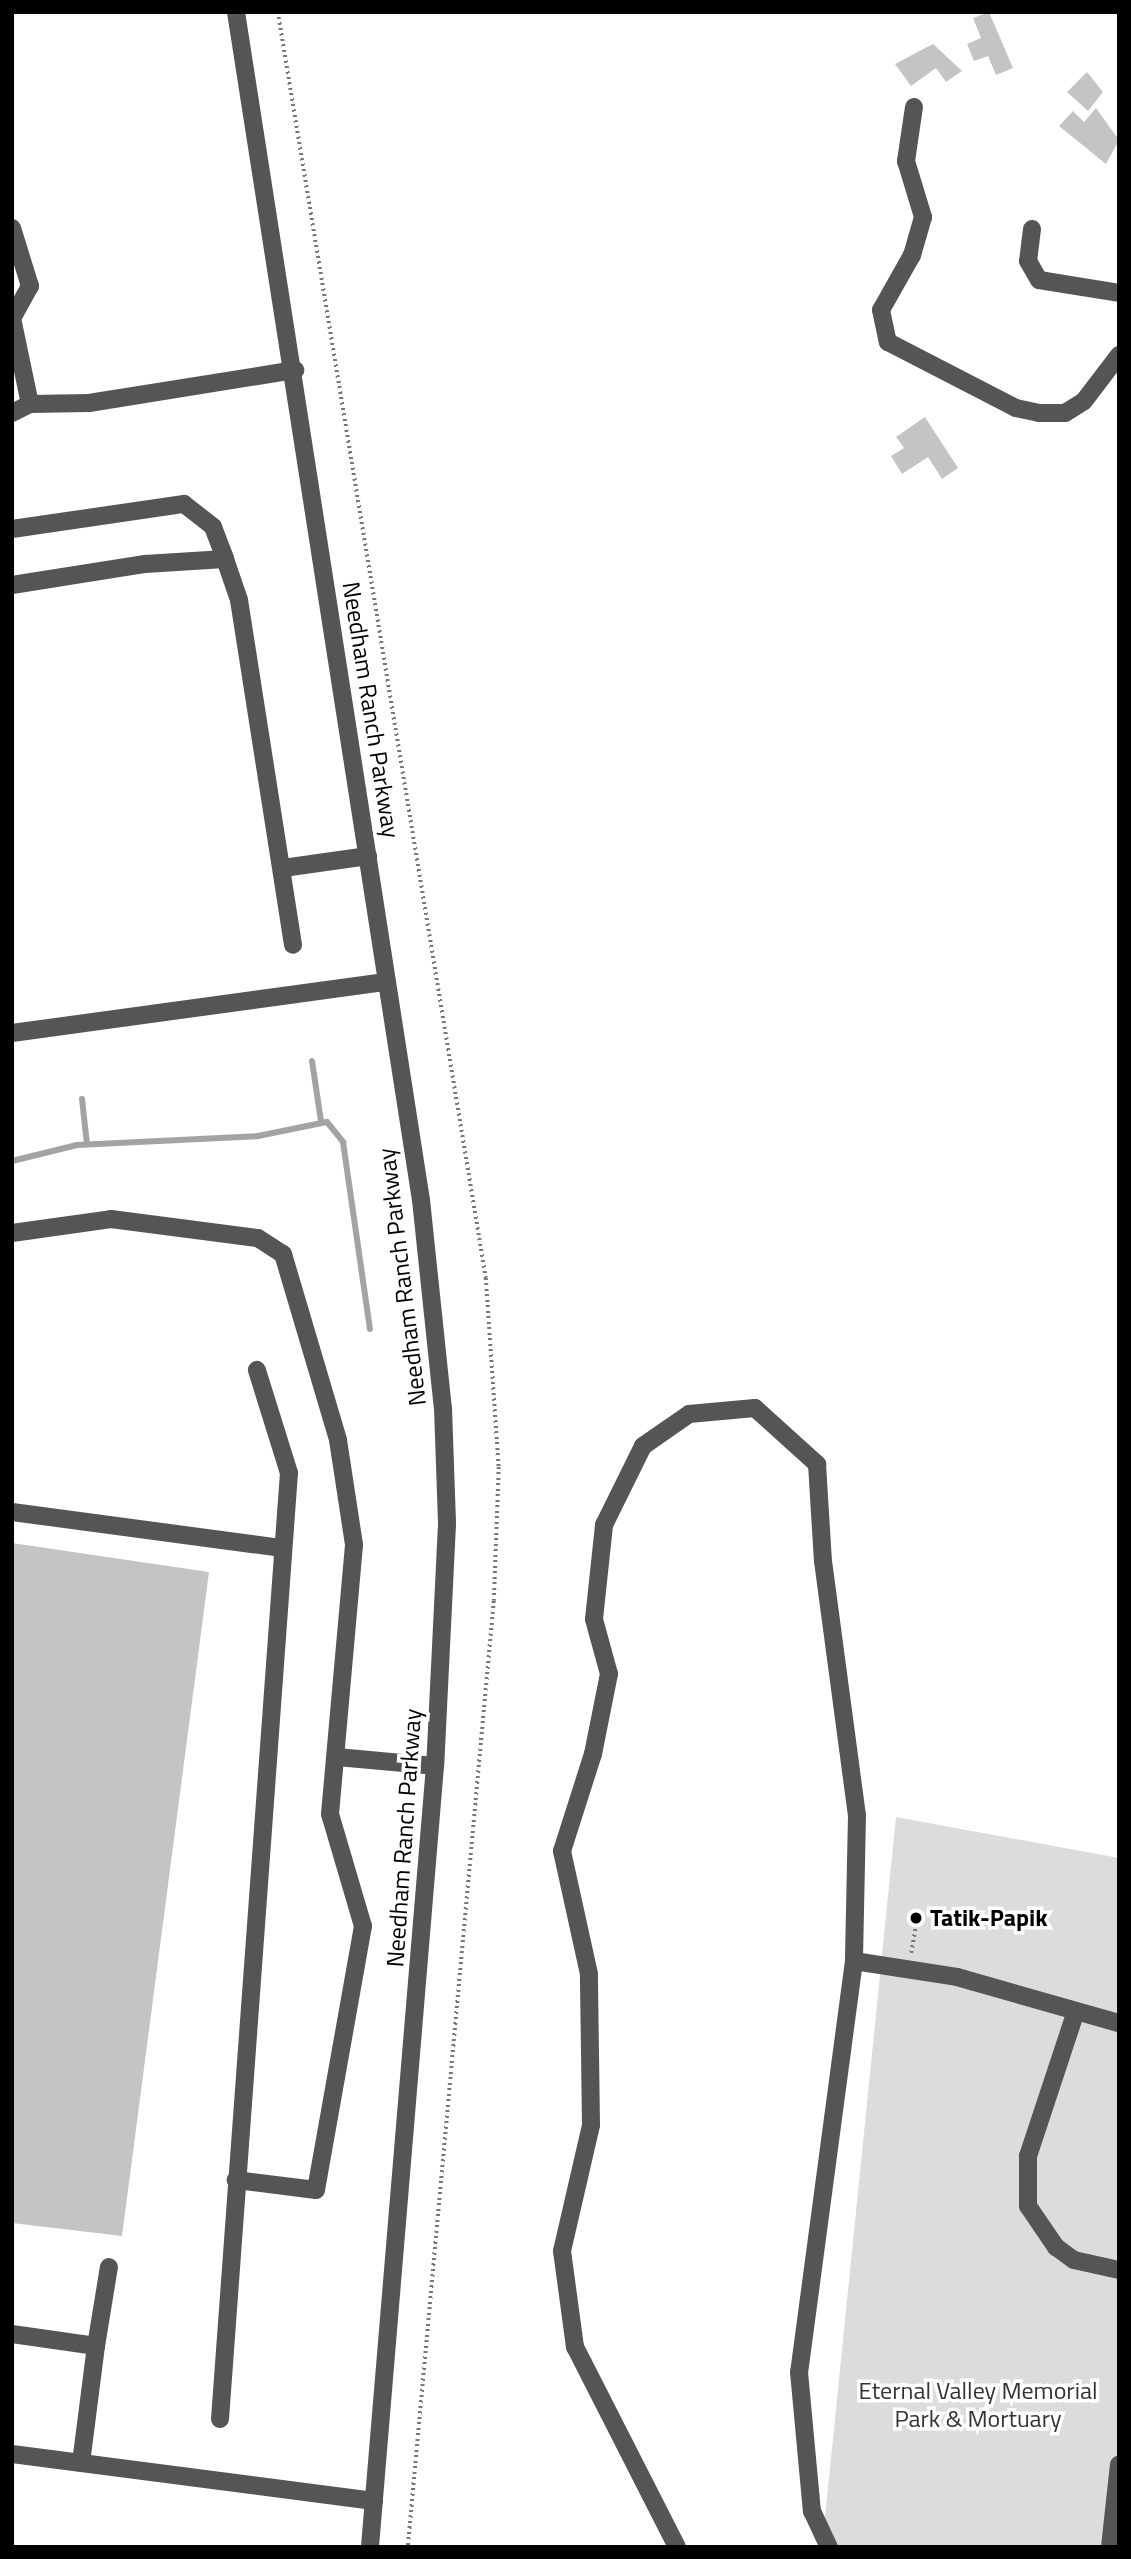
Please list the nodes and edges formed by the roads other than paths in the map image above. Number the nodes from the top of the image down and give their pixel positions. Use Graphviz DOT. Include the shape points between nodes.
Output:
graph roads {
  1 [pos="236,12"];
  2 [pos="914,107"];
  3 [pos="12,228"];
  4 [pos="1032,229"];
  5 [pos="1119,293"];
  6 [pos="1119,355"];
  7 [pos="295,370"];
  8 [pos="30,404"];
  9 [pos="12,412"];
  10 [pos="12,421"];
  11 [pos="12,528"];
  12 [pos="225,559"];
  13 [pos="12,585"];
  14 [pos="368,856"];
  15 [pos="283,868"];
  16 [pos="293,945"];
  17 [pos="386,982"];
  18 [pos="12,1033"];
  19 [pos="12,1233"];
  20 [pos="257,1370"];
  21 [pos="12,1512"];
  22 [pos="283,1548"];
  23 [pos="337,1757"];
  24 [pos="435,1766"];
  25 [pos="853,1961"];
  26 [pos="1075,2014"];
  27 [pos="1119,2022"];
  28 [pos="236,2180"];
  29 [pos="108,2267"];
  30 [pos="1119,2270"];
  31 [pos="12,2334"];
  32 [pos="96,2346"];
  33 [pos="220,2419"];
  34 [pos="12,2454"];
  35 [pos="81,2463"];
  36 [pos="1119,2464"];
  37 [pos="374,2501"];
  38 [pos="370,2547"];
  39 [pos="677,2547"];
  40 [pos="829,2547"];
  41 [pos="1110,2547"];
  1 -- 7 [label="street, Needham Ranch Parkway"];
  2 -- 6 [label="street" via="906,161 923,217 912,255 881,310 888,342 1016,408 1039,413 1065,413 1084,401"];
  3 -- 8 [label="street" via="30,286 12,318"];
  4 -- 5 [label="street" via="1028,261 1039,280"];
  7 -- 8 [label="street" via="89,403"];
  7 -- 14 [label="street, Needham Ranch Parkway"];
  8 -- 9 [label="street"];
  8 -- 10 [label="street"];
  11 -- 12 [label="street" via="184,504 213,527"];
  12 -- 13 [label="street" via="145,564"];
  12 -- 15 [label="street" via="239,600"];
  14 -- 15 [label="street"];
  14 -- 17 [label="street, Needham Ranch Parkway"];
  15 -- 16 [label="street"];
  17 -- 18 [label="street"];
  17 -- 24 [label="street, Needham Ranch Parkway" via="421,1200 443,1408 447,1524"];
  19 -- 23 [label="street" via="111,1219 258,1238 283,1254 338,1440 354,1545"];
  20 -- 22 [label="street" via="289,1473"];
  21 -- 22 [label="street"];
  22 -- 28 [label="street"];
  23 -- 24 [label="street"];
  23 -- 28 [label="street" via="330,1814 363,1926 316,2190"];
  24 -- 37 [label="street, Needham Ranch Parkway"];
  25 -- 26 [label="street" via="957,1977"];
  25 -- 39 [label="street" via="857,1815 823,1562 817,1464 755,1408 689,1414 643,1446 604,1525 594,1619 609,1674 593,1754 562,1851 589,1974 591,2125 562,2251 575,2347"];
  25 -- 40 [label="street" via="799,2372 812,2511"];
  26 -- 27 [label="street"];
  26 -- 30 [label="street" via="1028,2156 1028,2206 1056,2247 1074,2260"];
  28 -- 33 [label="street"];
  29 -- 32 [label="street"];
  31 -- 32 [label="street"];
  32 -- 35 [label="street"];
  34 -- 35 [label="street"];
  35 -- 37 [label="street"];
  36 -- 41 [label="street"];
  37 -- 38 [label="street, Needham Ranch Parkway"];
}
